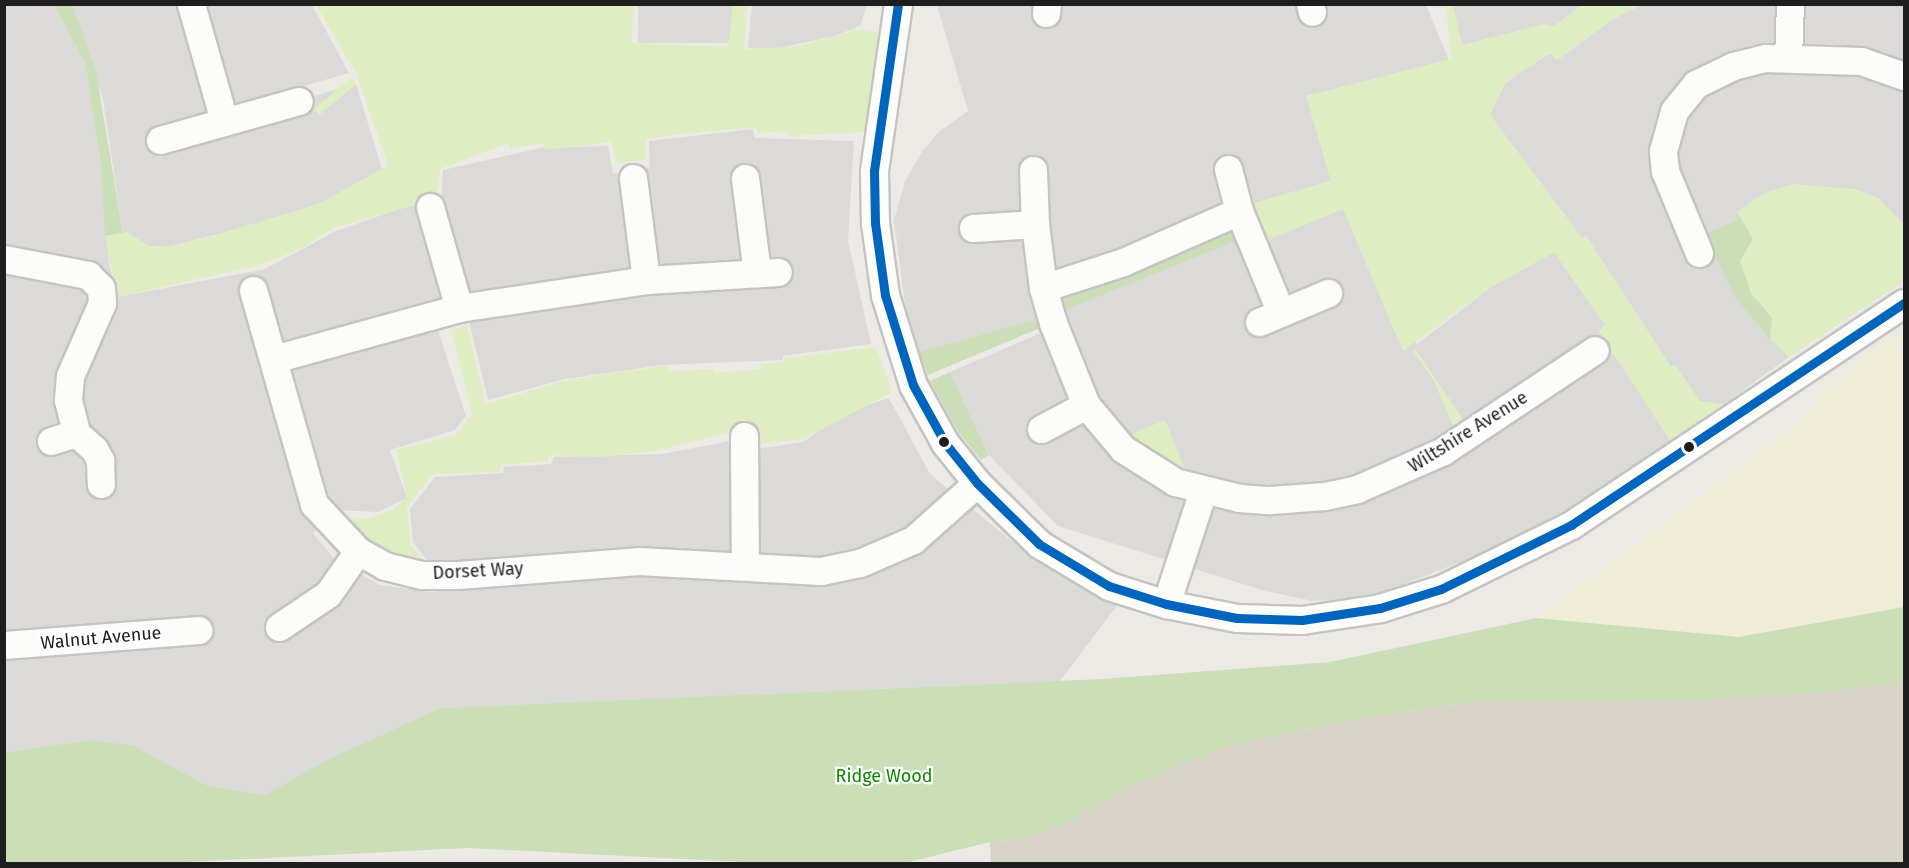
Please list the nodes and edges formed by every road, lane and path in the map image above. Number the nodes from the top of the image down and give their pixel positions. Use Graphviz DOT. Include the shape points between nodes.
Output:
graph roads {
  1 [pos="191,4"];
  2 [pos="898,4"];
  3 [pos="1790,4"];
  4 [pos="1788,58"];
  5 [pos="1905,76"];
  6 [pos="299,100"];
  7 [pos="224,121"];
  8 [pos="160,140"];
  9 [pos="1228,169"];
  10 [pos="1033,170"];
  11 [pos="633,178"];
  12 [pos="745,178"];
  13 [pos="430,207"];
  14 [pos="1239,211"];
  15 [pos="1035,224"];
  16 [pos="973,228"];
  17 [pos="1699,253"];
  18 [pos="4,259"];
  19 [pos="646,280"];
  20 [pos="1043,288"];
  21 [pos="253,290"];
  22 [pos="1328,293"];
  23 [pos="1905,303"];
  24 [pos="459,308"];
  25 [pos="1595,350"];
  26 [pos="274,359"];
  27 [pos="1086,405"];
  28 [pos="1041,429"];
  29 [pos="750,450"];
  30 [pos="977,483"];
  31 [pos="101,484"];
  32 [pos="1203,491"];
  33 [pos="358,552"];
  34 [pos="745,565"];
  35 [pos="1166,604"];
  36 [pos="279,627"];
  37 [pos="198,630"];
  38 [pos="4,645"];
  1 -- 7 [label="street"];
  2 -- 30 [label="street" via="874,171 879,260 892,329 913,385 945,443"];
  3 -- 4 [label="street" via="1786,26"];
  4 -- 5 [label="street" via="1861,61"];
  4 -- 17 [label="street" via="1765,58 1713,74 1696,84 1674,111 1665,131 1665,171"];
  6 -- 7 [label="street"];
  7 -- 8 [label="street"];
  9 -- 14 [label="street"];
  10 -- 15 [label="street, Wiltshire Avenue"];
  11 -- 19 [label="street"];
  12 -- 19 [label="street" via="768,272"];
  13 -- 24 [label="street"];
  14 -- 20 [label="street" via="1123,262"];
  14 -- 22 [label="street" via="1270,318"];
  15 -- 16 [label="street"];
  15 -- 20 [label="street, Wiltshire Avenue"];
  18 -- 31 [label="street" via="88,275 101,288 102,303 68,387 64,437 94,449"];
  19 -- 24 [label="street"];
  20 -- 27 [label="street, Wiltshire Avenue"];
  21 -- 26 [label="street, Dorset Way"];
  23 -- 35 [label="street" via="1571,525 1442,589 1380,608 1302,620 1237,618"];
  24 -- 26 [label="street"];
  25 -- 32 [label="street, Wiltshire Avenue" via="1550,370 1443,451 1357,489 1296,500 1239,498"];
  26 -- 33 [label="street, Dorset Way" via="314,504"];
  27 -- 28 [label="street"];
  27 -- 32 [label="street, Wiltshire Avenue" via="1102,428 1139,461 1175,482"];
  29 -- 34 [label="street"];
  30 -- 34 [label="street, Dorset Way" via="913,540 860,563 821,570"];
  30 -- 35 [label="street" via="1039,544 1109,586"];
  32 -- 35 [label="street"];
  33 -- 34 [label="street, Dorset Way" via="385,566 421,575 638,561"];
  33 -- 36 [label="street" via="328,594"];
  37 -- 38 [label="street, Walnut Avenue"];
}
